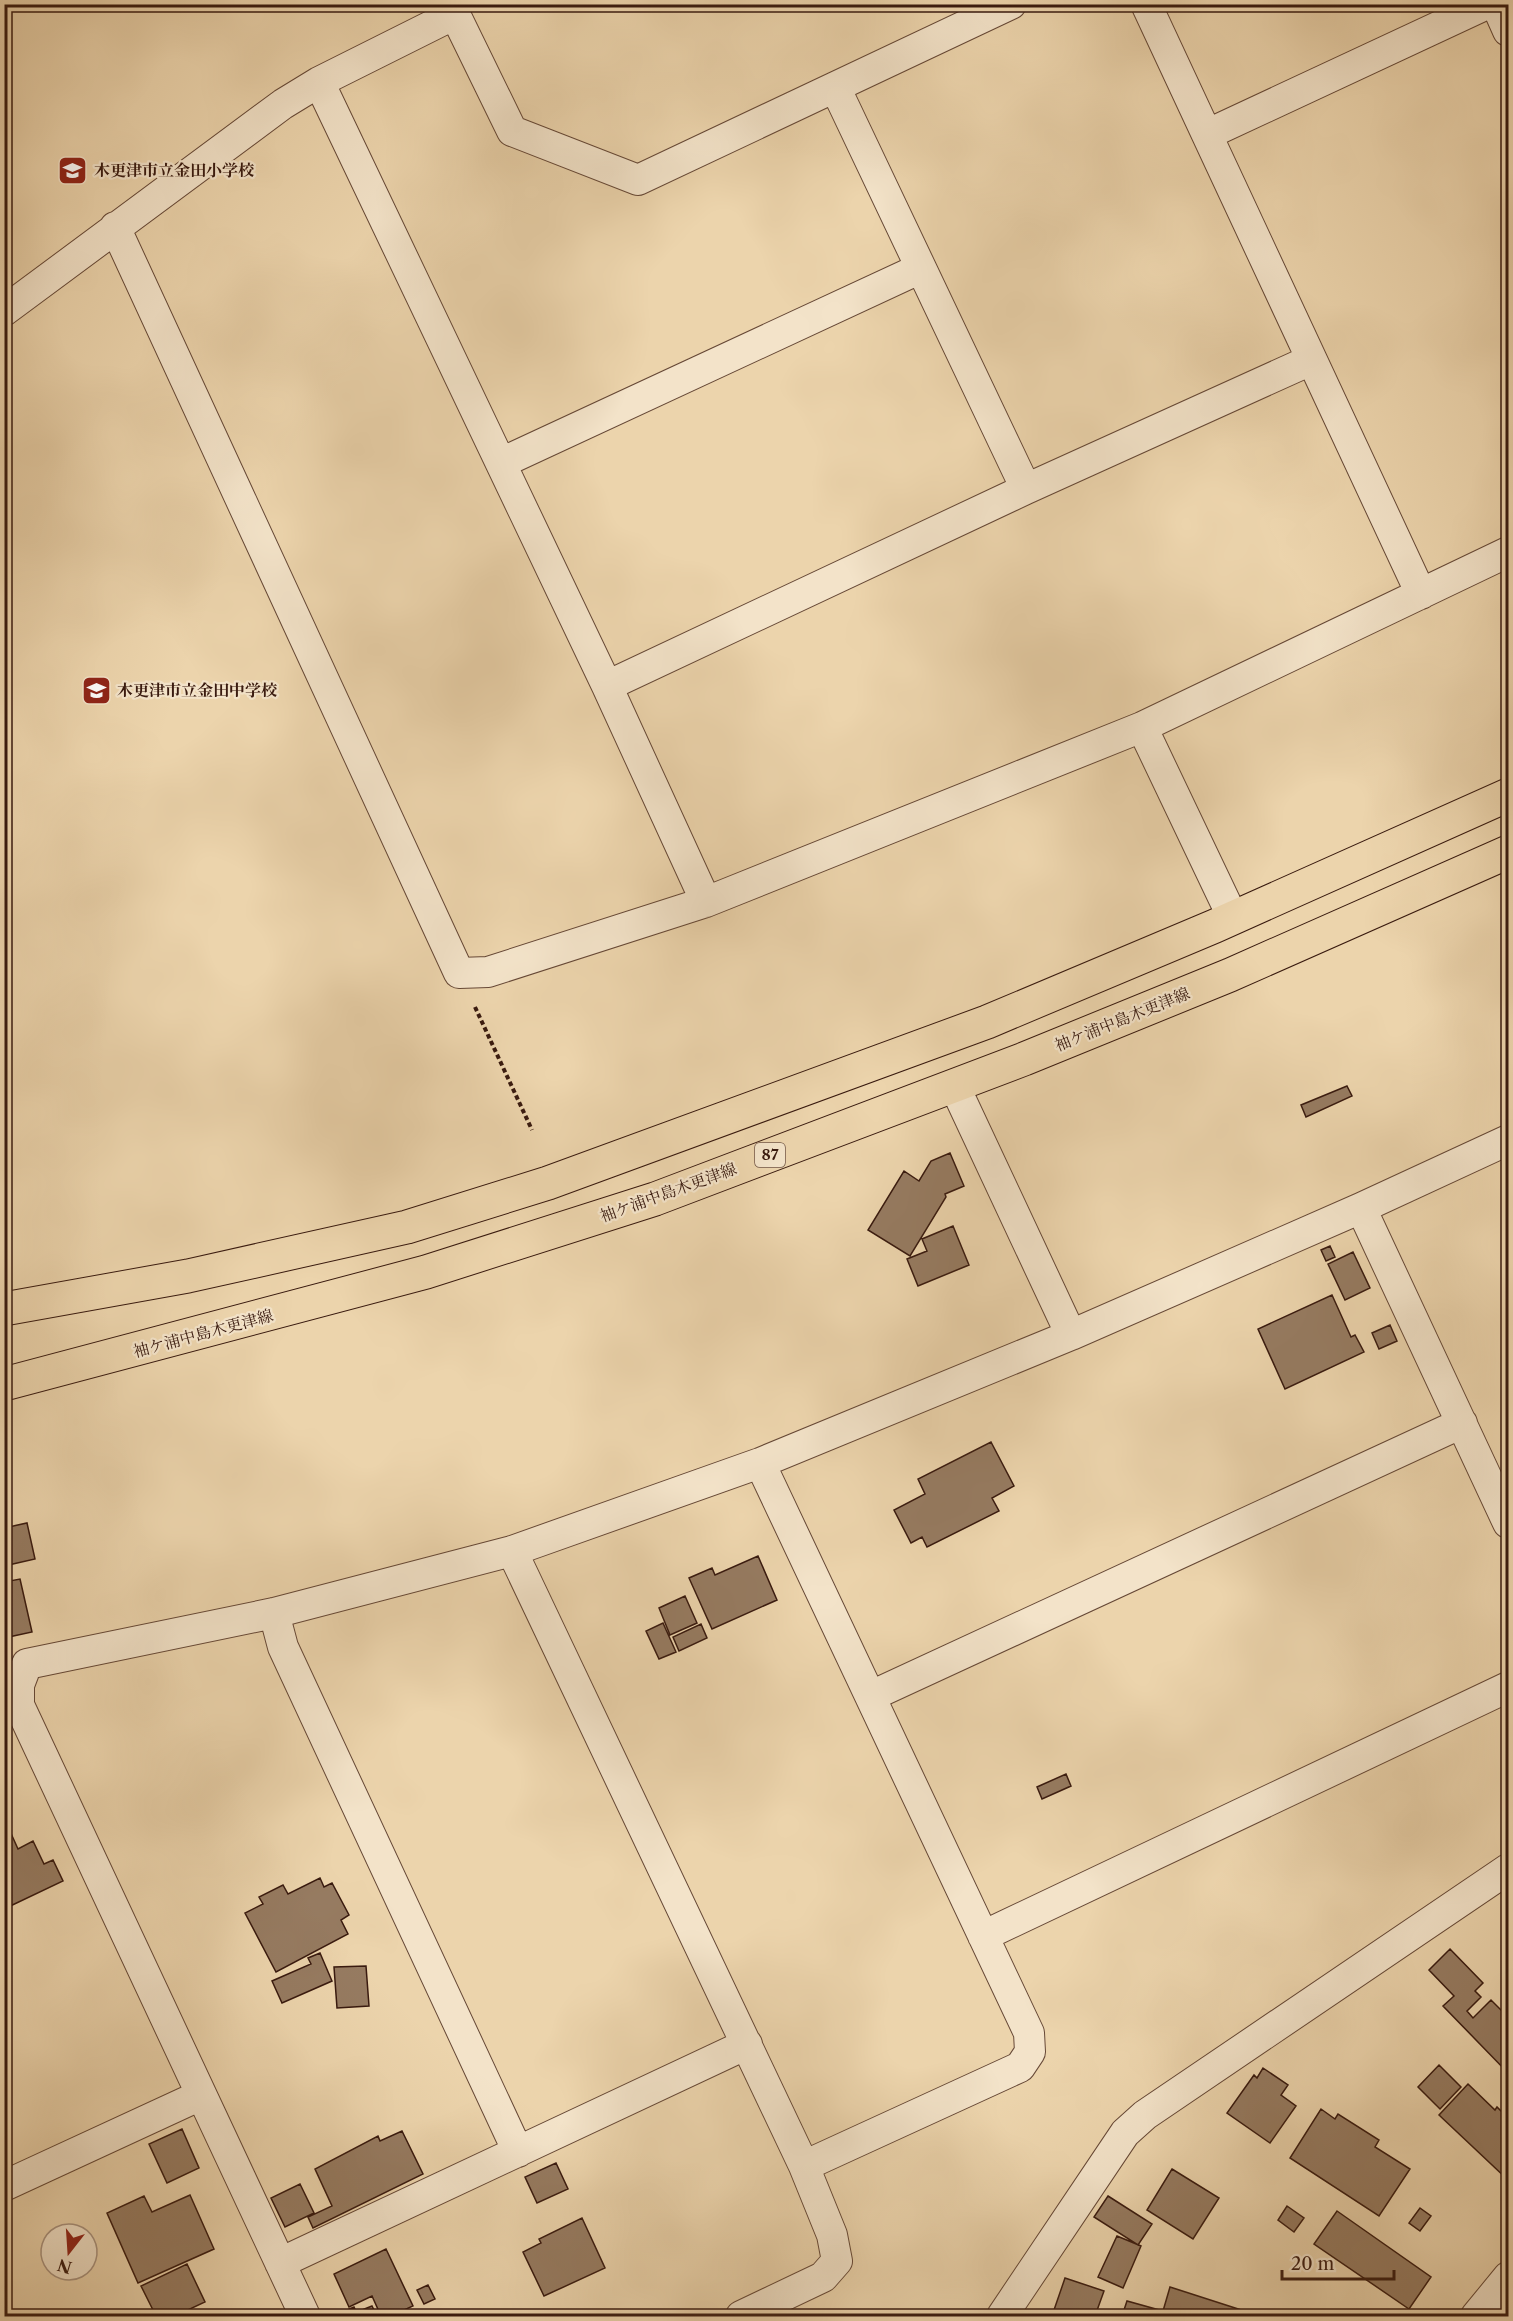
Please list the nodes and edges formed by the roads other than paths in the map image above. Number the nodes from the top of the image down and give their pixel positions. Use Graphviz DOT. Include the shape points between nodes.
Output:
graph roads {
  1 [pos="1011,4"];
  2 [pos="1146,4"];
  3 [pos="1487,4"];
  4 [pos="1496,4"];
  5 [pos="453,9"];
  6 [pos="1509,31"];
  7 [pos="319,82"];
  8 [pos="835,87"];
  9 [pos="1208,134"];
  10 [pos="115,227"];
  11 [pos="919,269"];
  12 [pos="4,311"];
  13 [pos="1311,360"];
  14 [pos="501,463"];
  15 [pos="1026,489"];
  16 [pos="1509,552"];
  17 [pos="1421,594"];
  18 [pos="607,686"];
  19 [pos="1142,727"];
  20 [pos="1509,795"];
  21 [pos="1509,852"];
  22 [pos="706,902"];
  23 [pos="1233,918"];
  24 [pos="954,1085"];
  25 [pos="1509,1140"];
  26 [pos="1361,1208"];
  27 [pos="4,1309"];
  28 [pos="1071,1335"];
  29 [pos="4,1384"];
  30 [pos="1462,1423"];
  31 [pos="760,1462"];
  32 [pos="1509,1522"];
  33 [pos="512,1551"];
  34 [pos="274,1612"];
  35 [pos="1509,1687"];
  36 [pos="871,1696"];
  37 [pos="1509,1869"];
  38 [pos="983,1936"];
  39 [pos="747,2044"];
  40 [pos="201,2095"];
  41 [pos="518,2152"];
  42 [pos="804,2166"];
  43 [pos="4,2187"];
  44 [pos="280,2263"];
  45 [pos="1509,2277"];
  46 [pos="305,2316"];
  47 [pos="741,2316"];
  48 [pos="1002,2316"];
  49 [pos="1476,2316"];
  1 -- 8 [label="street"];
  2 -- 9 [label="street"];
  3 -- 9 [label="street"];
  4 -- 6 [label="street"];
  5 -- 7 [label="street"];
  5 -- 8 [label="street" via="512,131 638,180"];
  7 -- 10 [label="street"];
  7 -- 14 [label="street"];
  8 -- 11 [label="street"];
  9 -- 13 [label="street"];
  10 -- 12 [label="street"];
  10 -- 22 [label="street" via="459,973 488,972"];
  11 -- 14 [label="street"];
  11 -- 15 [label="street"];
  13 -- 15 [label="street"];
  13 -- 17 [label="street"];
  14 -- 18 [label="street"];
  15 -- 18 [label="street"];
  16 -- 17 [label="street"];
  17 -- 19 [label="street"];
  18 -- 22 [label="street"];
  19 -- 22 [label="street"];
  19 -- 23 [label="street"];
  20 -- 23 [label="main road"];
  21 -- 24 [label="main road, 袖ケ浦中島木更津線 / 87" via="1230,975"];
  23 -- 27 [label="main road" via="987,1022 537,1187 407,1227 188,1276"];
  24 -- 28 [label="street"];
  24 -- 29 [label="main road, 袖ケ浦中島木更津線 / 87" via="655,1199 426,1272"];
  25 -- 26 [label="street"];
  26 -- 28 [label="street"];
  26 -- 30 [label="street"];
  28 -- 31 [label="street"];
  30 -- 32 [label="street"];
  30 -- 36 [label="street"];
  31 -- 33 [label="street"];
  31 -- 36 [label="street"];
  33 -- 34 [label="street"];
  33 -- 39 [label="street"];
  34 -- 40 [label="street" via="27,1664 19,1685 19,1705"];
  34 -- 41 [label="street" via="283,1647"];
  35 -- 38 [label="street"];
  36 -- 38 [label="street"];
  37 -- 48 [label="street" via="1145,2115 1125,2133"];
  38 -- 42 [label="street" via="1029,2033 1030,2052 1020,2067"];
  39 -- 41 [label="street"];
  39 -- 42 [label="street"];
  40 -- 43 [label="street"];
  40 -- 44 [label="street"];
  41 -- 44 [label="street"];
  42 -- 47 [label="street" via="832,2235 837,2261 823,2277"];
  44 -- 46 [label="street"];
  45 -- 49 [label="street"];
}
